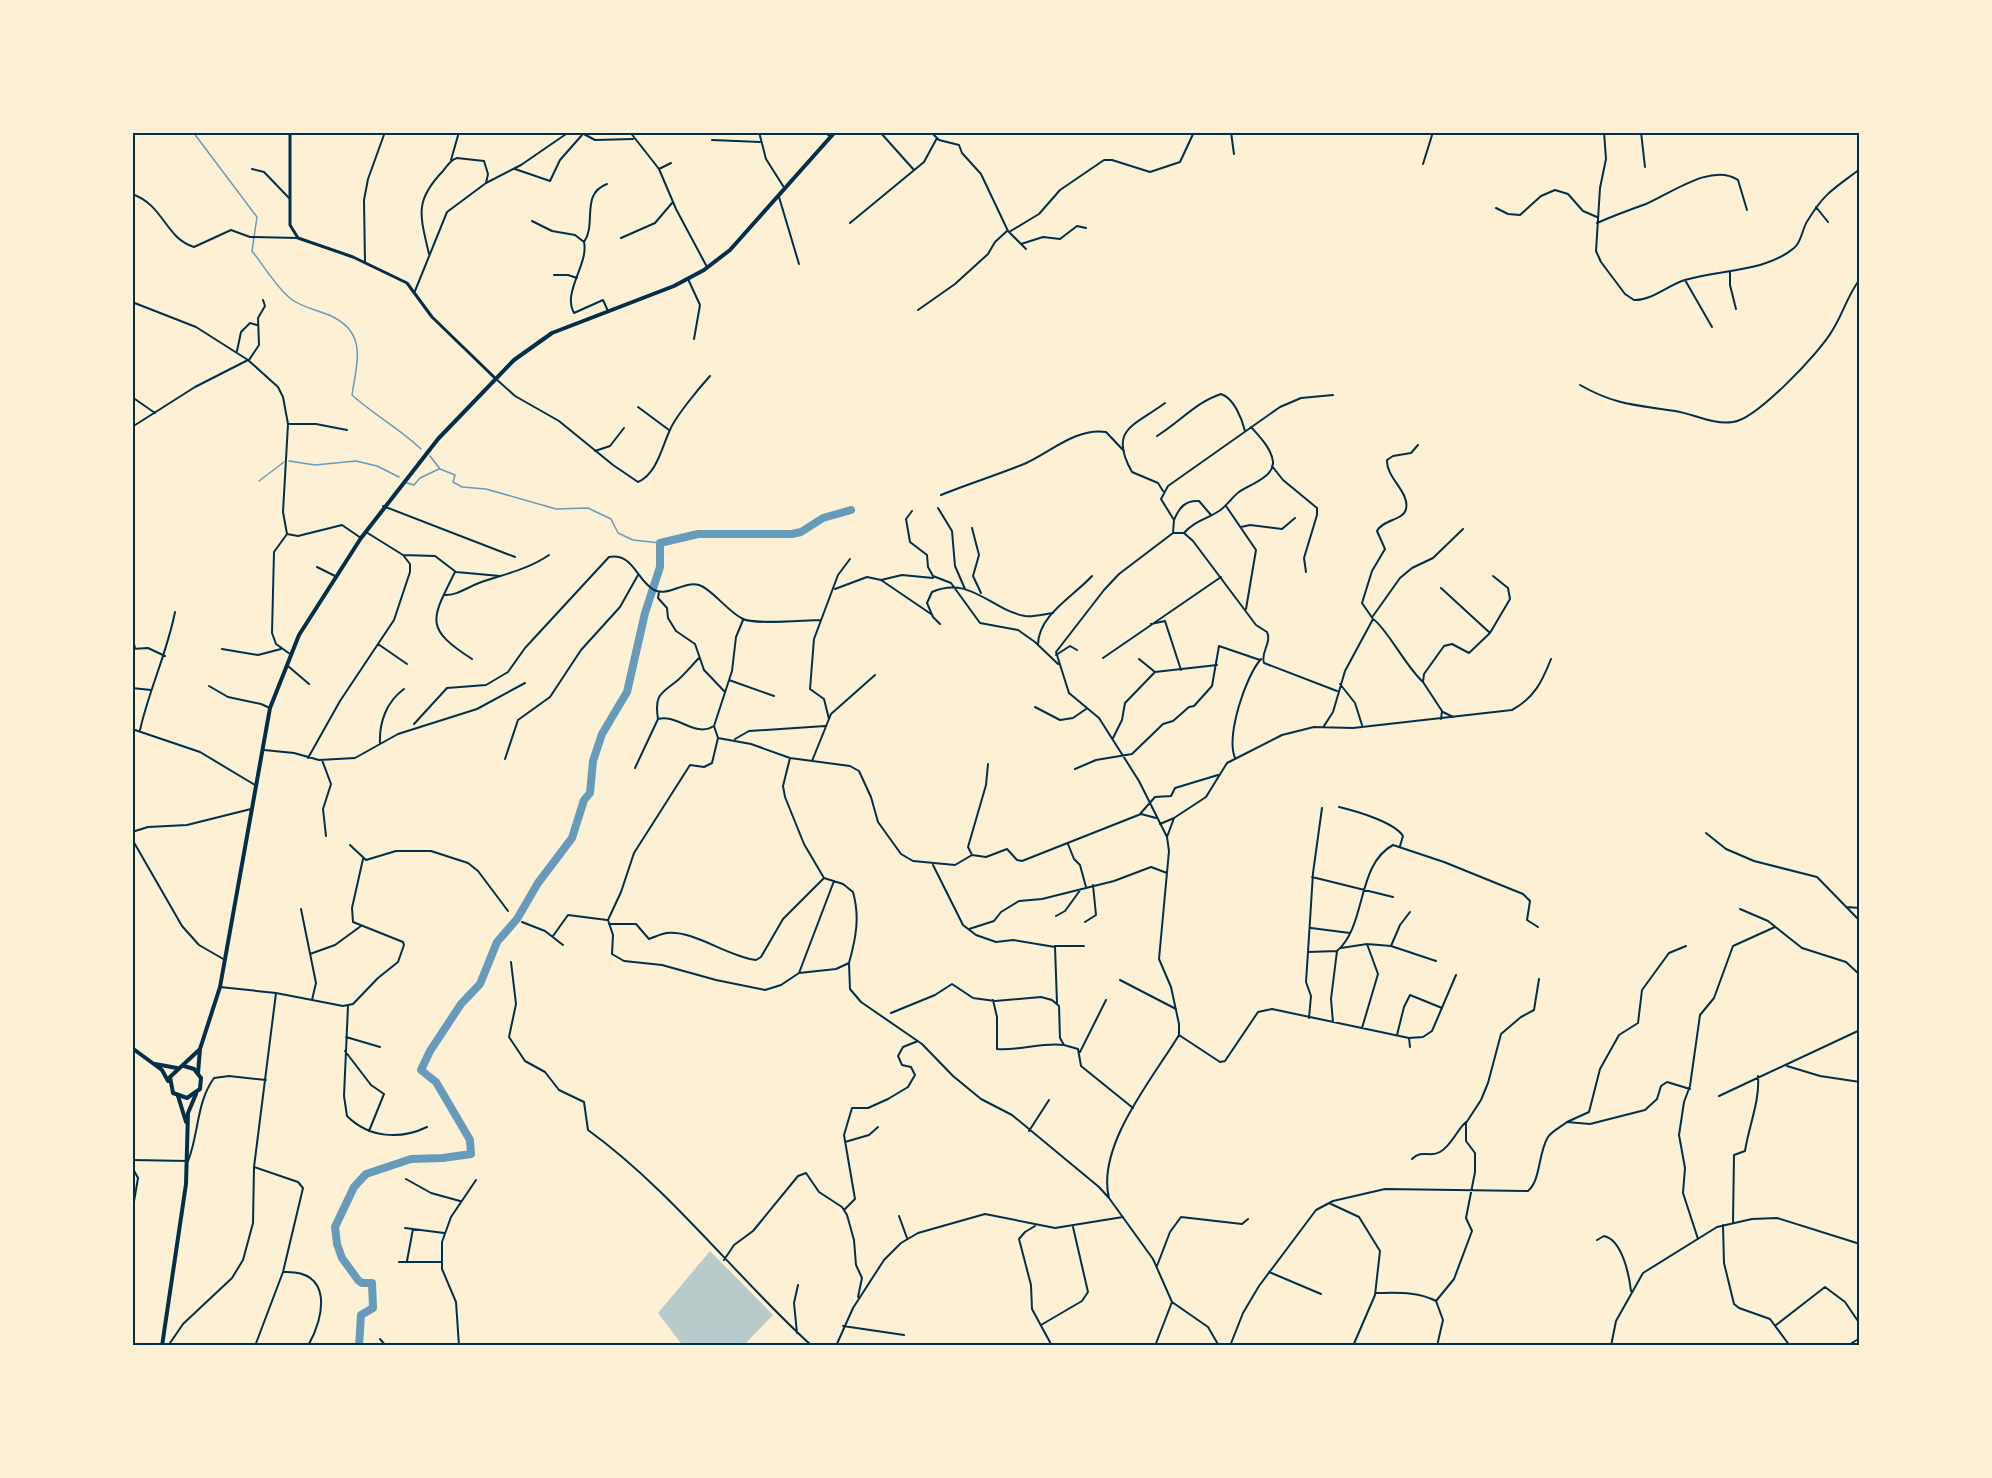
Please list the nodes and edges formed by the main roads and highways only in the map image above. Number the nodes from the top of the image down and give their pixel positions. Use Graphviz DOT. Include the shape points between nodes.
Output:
graph roads {
  1 [pos="836,132"];
  2 [pos="132,1048"];
  3 [pos="200,1049"];
  4 [pos="154,1064"];
  5 [pos="184,1066"];
  6 [pos="178,1068"];
  7 [pos="198,1073"];
  8 [pos="169,1083"];
  9 [pos="196,1094"];
  10 [pos="178,1096"];
  11 [pos="187,1126"];
  12 [pos="162,1346"];
  1 -- 3 [label="main road" via="730,250 707,267 688,279 542,339 495,378 383,506 335,576 290,654 270,708 220,987"];
  2 -- 4 [label="main road"];
  3 -- 5 [label="main road"];
  3 -- 7 [label="main road"];
  4 -- 6 [label="main road"];
  4 -- 8 [label="main road"];
  5 -- 6 [label="main road"];
  5 -- 7 [label="main road"];
  6 -- 8 [label="main road"];
  7 -- 9 [label="main road" via="201,1084"];
  8 -- 10 [label="main road"];
  9 -- 10 [label="main road"];
  9 -- 11 [label="main road" via="189,1107"];
  10 -- 11 [label="main road"];
  11 -- 12 [label="main road" via="188,1161"];
}
